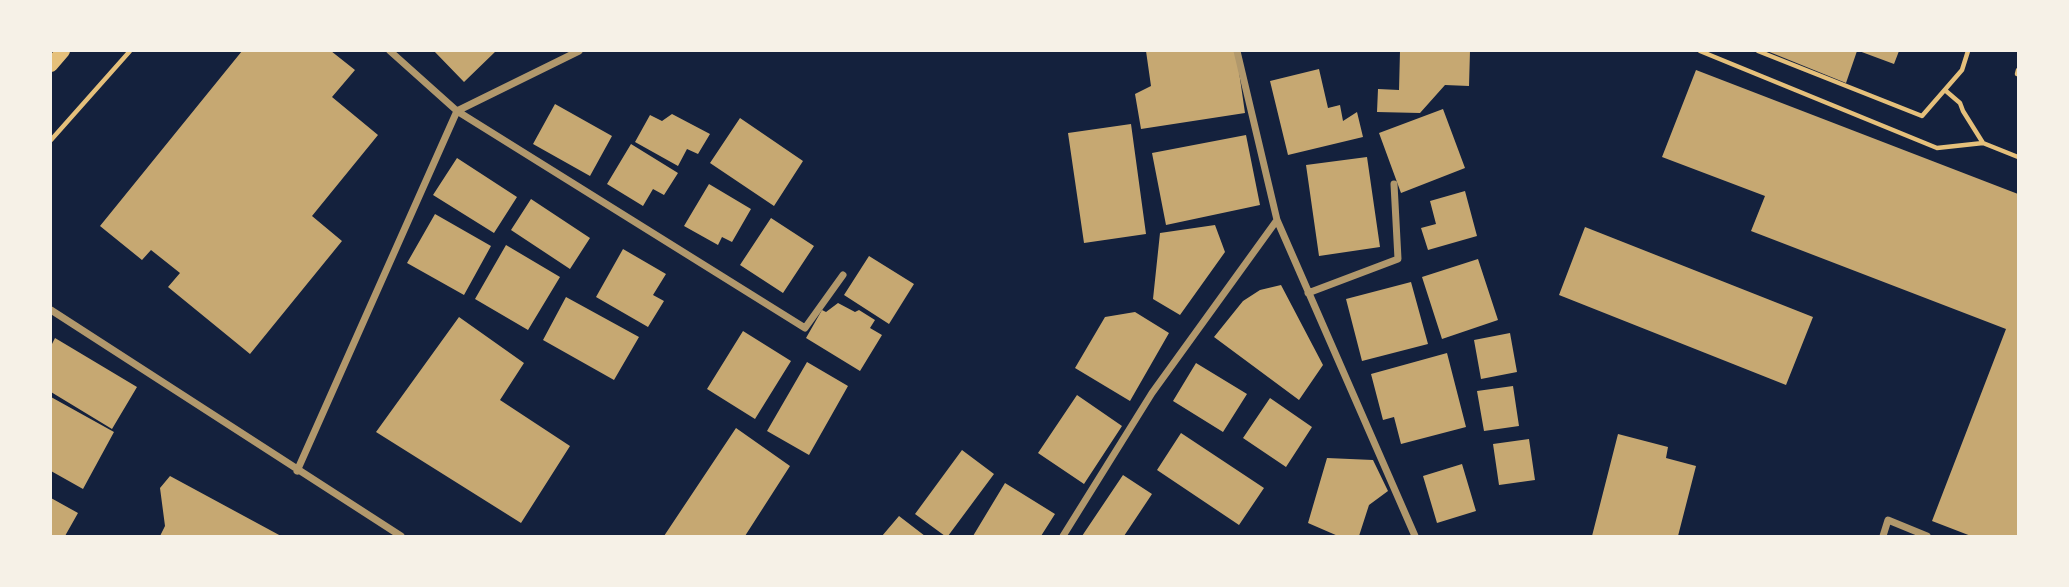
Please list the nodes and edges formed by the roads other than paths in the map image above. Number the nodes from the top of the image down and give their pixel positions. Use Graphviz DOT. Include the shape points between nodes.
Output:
graph roads {
  1 [pos="63,51"];
  2 [pos="390,51"];
  3 [pos="579,51"];
  4 [pos="1237,51"];
  5 [pos="51,65"];
  6 [pos="457,111"];
  7 [pos="1394,184"];
  8 [pos="1277,220"];
  9 [pos="843,275"];
  10 [pos="1308,293"];
  11 [pos="51,310"];
  12 [pos="297,471"];
  13 [pos="401,536"];
  14 [pos="1063,536"];
  15 [pos="1415,536"];
  16 [pos="1883,536"];
  17 [pos="1927,536"];
  1 -- 5 [label="main road"];
  2 -- 6 [label="street"];
  3 -- 6 [label="street"];
  4 -- 8 [label="street"];
  6 -- 9 [label="street" via="804,328"];
  6 -- 12 [label="street"];
  7 -- 10 [label="street" via="1398,259"];
  8 -- 10 [label="street"];
  8 -- 14 [label="street" via="1152,393"];
  10 -- 15 [label="street"];
  11 -- 12 [label="street"];
  12 -- 13 [label="street"];
  16 -- 17 [label="street" via="1888,520"];
}
